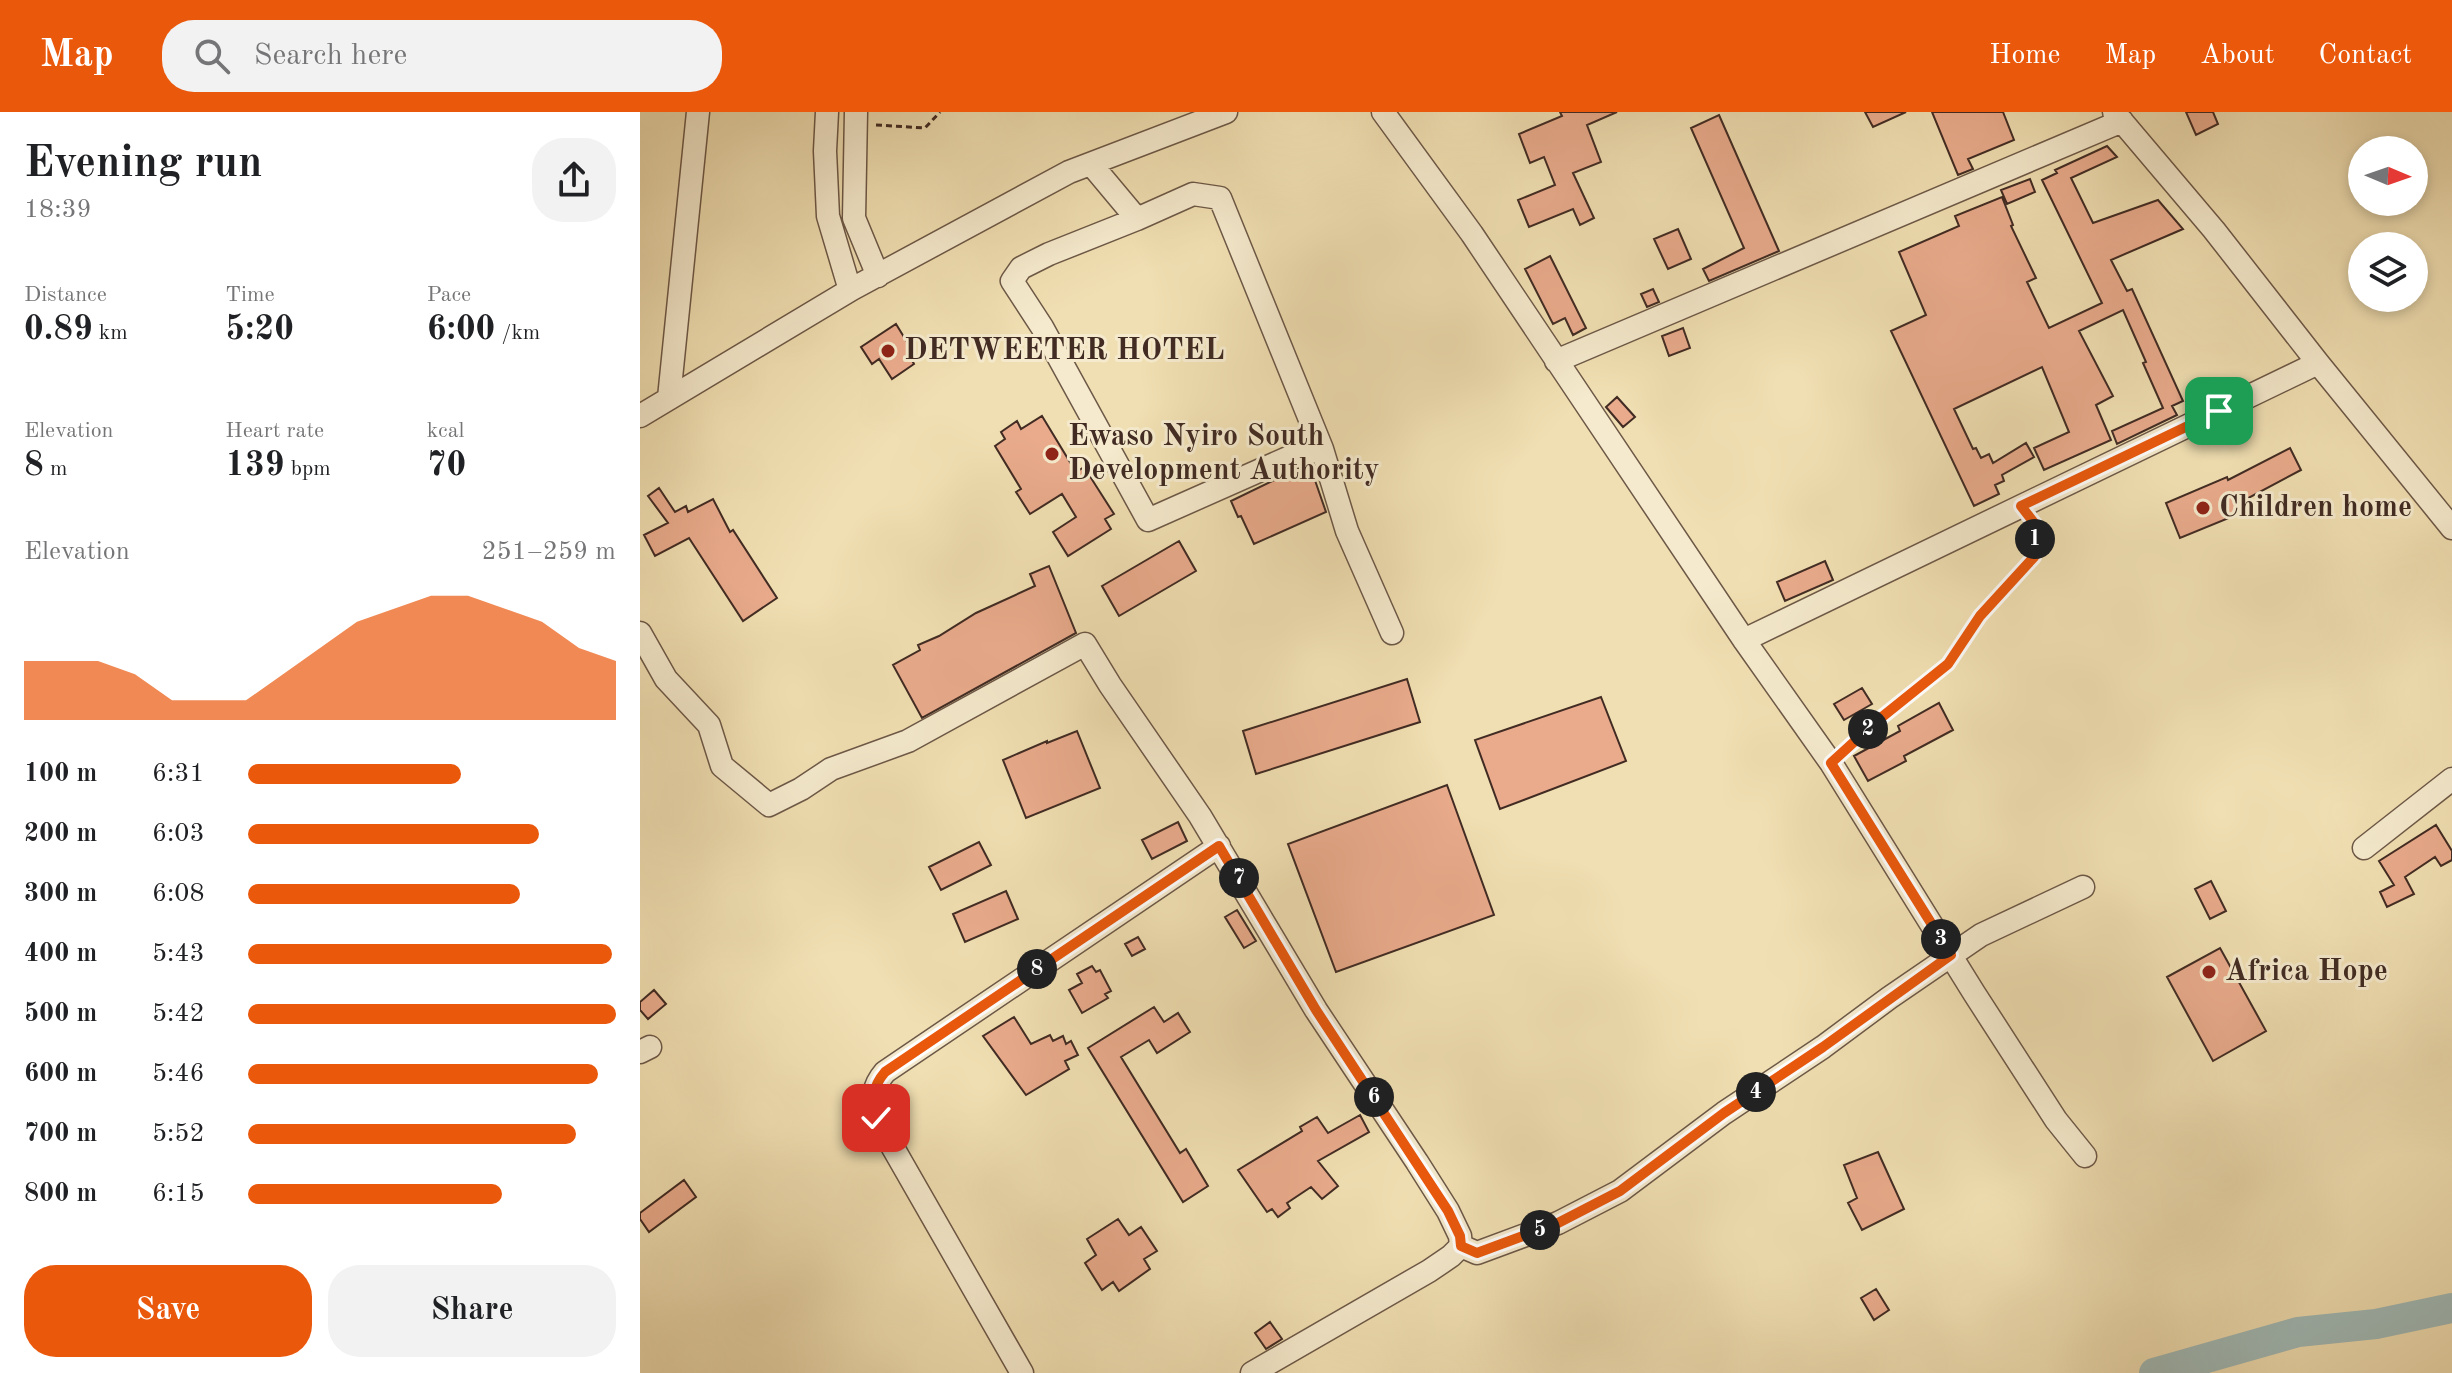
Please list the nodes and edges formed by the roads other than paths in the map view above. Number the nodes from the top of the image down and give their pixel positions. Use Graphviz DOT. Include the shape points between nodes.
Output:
graph roads {
  1 [pos="698,112"];
  2 [pos="827,112"];
  3 [pos="1226,112"];
  4 [pos="1383,112"];
  5 [pos="2118,116"];
  6 [pos="856,118"];
  7 [pos="1091,164"];
  8 [pos="854,218"];
  9 [pos="1137,219"];
  10 [pos="831,223"];
  11 [pos="878,276"];
  12 [pos="852,289"];
  13 [pos="1556,361"];
  14 [pos="2318,363"];
  15 [pos="669,398"];
  16 [pos="640,416"];
  17 [pos="1322,449"];
  18 [pos="2452,528"];
  19 [pos="640,633"];
  20 [pos="1392,633"];
  21 [pos="1744,640"];
  22 [pos="2452,779"];
  23 [pos="1219,846"];
  24 [pos="2364,848"];
  25 [pos="2083,887"];
  26 [pos="1951,955"];
  27 [pos="2085,1156"];
  28 [pos="1461,1246"];
  29 [pos="1022,1373"];
  30 [pos="1252,1373"];
  1 -- 15 [label="street"];
  2 -- 10 [label="street" via="825,184"];
  3 -- 7 [label="street"];
  4 -- 13 [label="street"];
  5 -- 13 [label="street"];
  5 -- 14 [label="street"];
  6 -- 8 [label="street"];
  7 -- 9 [label="street"];
  7 -- 11 [label="street"];
  8 -- 10 [label="street"];
  8 -- 11 [label="street"];
  9 -- 17 [label="street" via="1193,194 1220,198"];
  9 -- 17 [label="street" via="1049,254 1021,268 1012,281 1148,520 1290,457"];
  10 -- 12 [label="street"];
  11 -- 12 [label="street"];
  12 -- 15 [label="street"];
  13 -- 21 [label="street"];
  14 -- 18 [label="street"];
  14 -- 21 [label="street"];
  15 -- 16 [label="street"];
  17 -- 20 [label="street" via="1347,531"];
  19 -- 23 [label="street" via="666,679 709,725 722,766 769,805 831,769 908,741 1085,644"];
  21 -- 26 [label="street" via="1831,763"];
  22 -- 24 [label="street"];
  23 -- 28 [label="street" via="1316,1010 1448,1211"];
  23 -- 29 [label="street" via="877,1080 876,1118"];
  25 -- 26 [label="street" via="1981,935"];
  26 -- 27 [label="street" via="2056,1120"];
  26 -- 28 [label="street" via="1620,1191 1558,1223 1477,1253"];
  28 -- 30 [label="street" via="1429,1271"];
}
